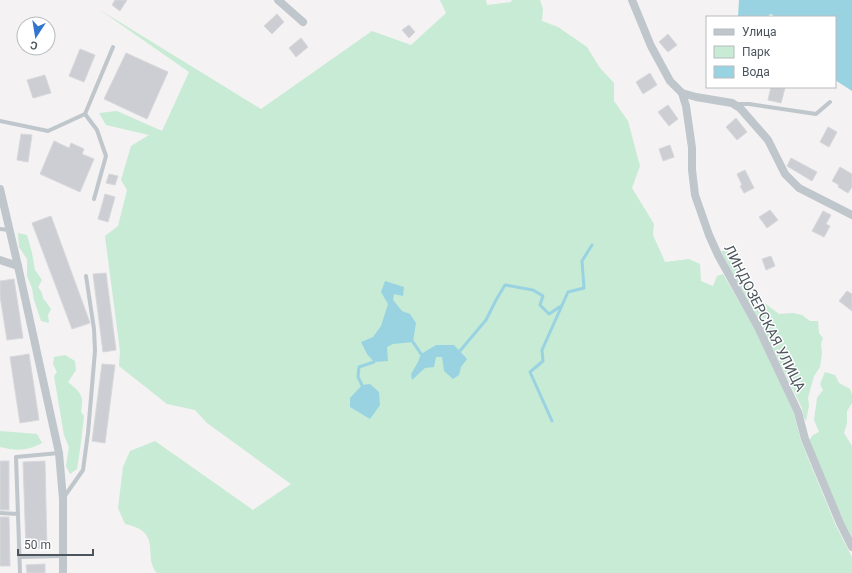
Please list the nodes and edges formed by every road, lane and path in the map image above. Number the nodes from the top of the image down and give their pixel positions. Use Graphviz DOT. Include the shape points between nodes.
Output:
graph roads {
  1 [pos="278,0"];
  2 [pos="632,0"];
  3 [pos="303,22"];
  4 [pos="113,47"];
  5 [pos="682,93"];
  6 [pos="830,102"];
  7 [pos="732,104"];
  8 [pos="85,114"];
  9 [pos="0,121"];
  10 [pos="0,189"];
  11 [pos="94,199"];
  12 [pos="852,215"];
  13 [pos="0,228"];
  14 [pos="10,230"];
  15 [pos="0,260"];
  16 [pos="18,266"];
  17 [pos="86,276"];
  18 [pos="59,453"];
  19 [pos="63,499"];
  20 [pos="0,514"];
  21 [pos="18,514"];
  22 [pos="852,547"];
  23 [pos="64,556"];
  24 [pos="20,557"];
  25 [pos="20,573"];
  26 [pos="63,573"];
  1 -- 3 [label="street"];
  2 -- 5 [label="street, ЛИНДОЗЕРСКАЯ УЛИЦА" via="651,46 670,81"];
  4 -- 8 [label="lane"];
  5 -- 7 [label="street"];
  5 -- 22 [label="street, ЛИНДОЗЕРСКАЯ УЛИЦА" via="692,148 695,195 709,235 758,327 798,412 805,439"];
  6 -- 7 [label="lane" via="816,114 749,104"];
  7 -- 12 [label="street" via="740,108 768,140 786,174 798,188"];
  8 -- 9 [label="lane" via="48,131"];
  8 -- 11 [label="lane" via="97,130 106,156"];
  10 -- 14 [label="street"];
  13 -- 14 [label="lane"];
  14 -- 16 [label="street"];
  15 -- 16 [label="street"];
  16 -- 18 [label="street"];
  17 -- 19 [label="lane" via="95,351 88,433 83,470"];
  18 -- 19 [label="street"];
  18 -- 21 [label="lane" via="16,457"];
  19 -- 23 [label="street"];
  20 -- 21 [label="lane"];
  21 -- 24 [label="lane"];
  23 -- 24 [label="lane"];
  23 -- 26 [label="street"];
  24 -- 25 [label="lane"];
}
